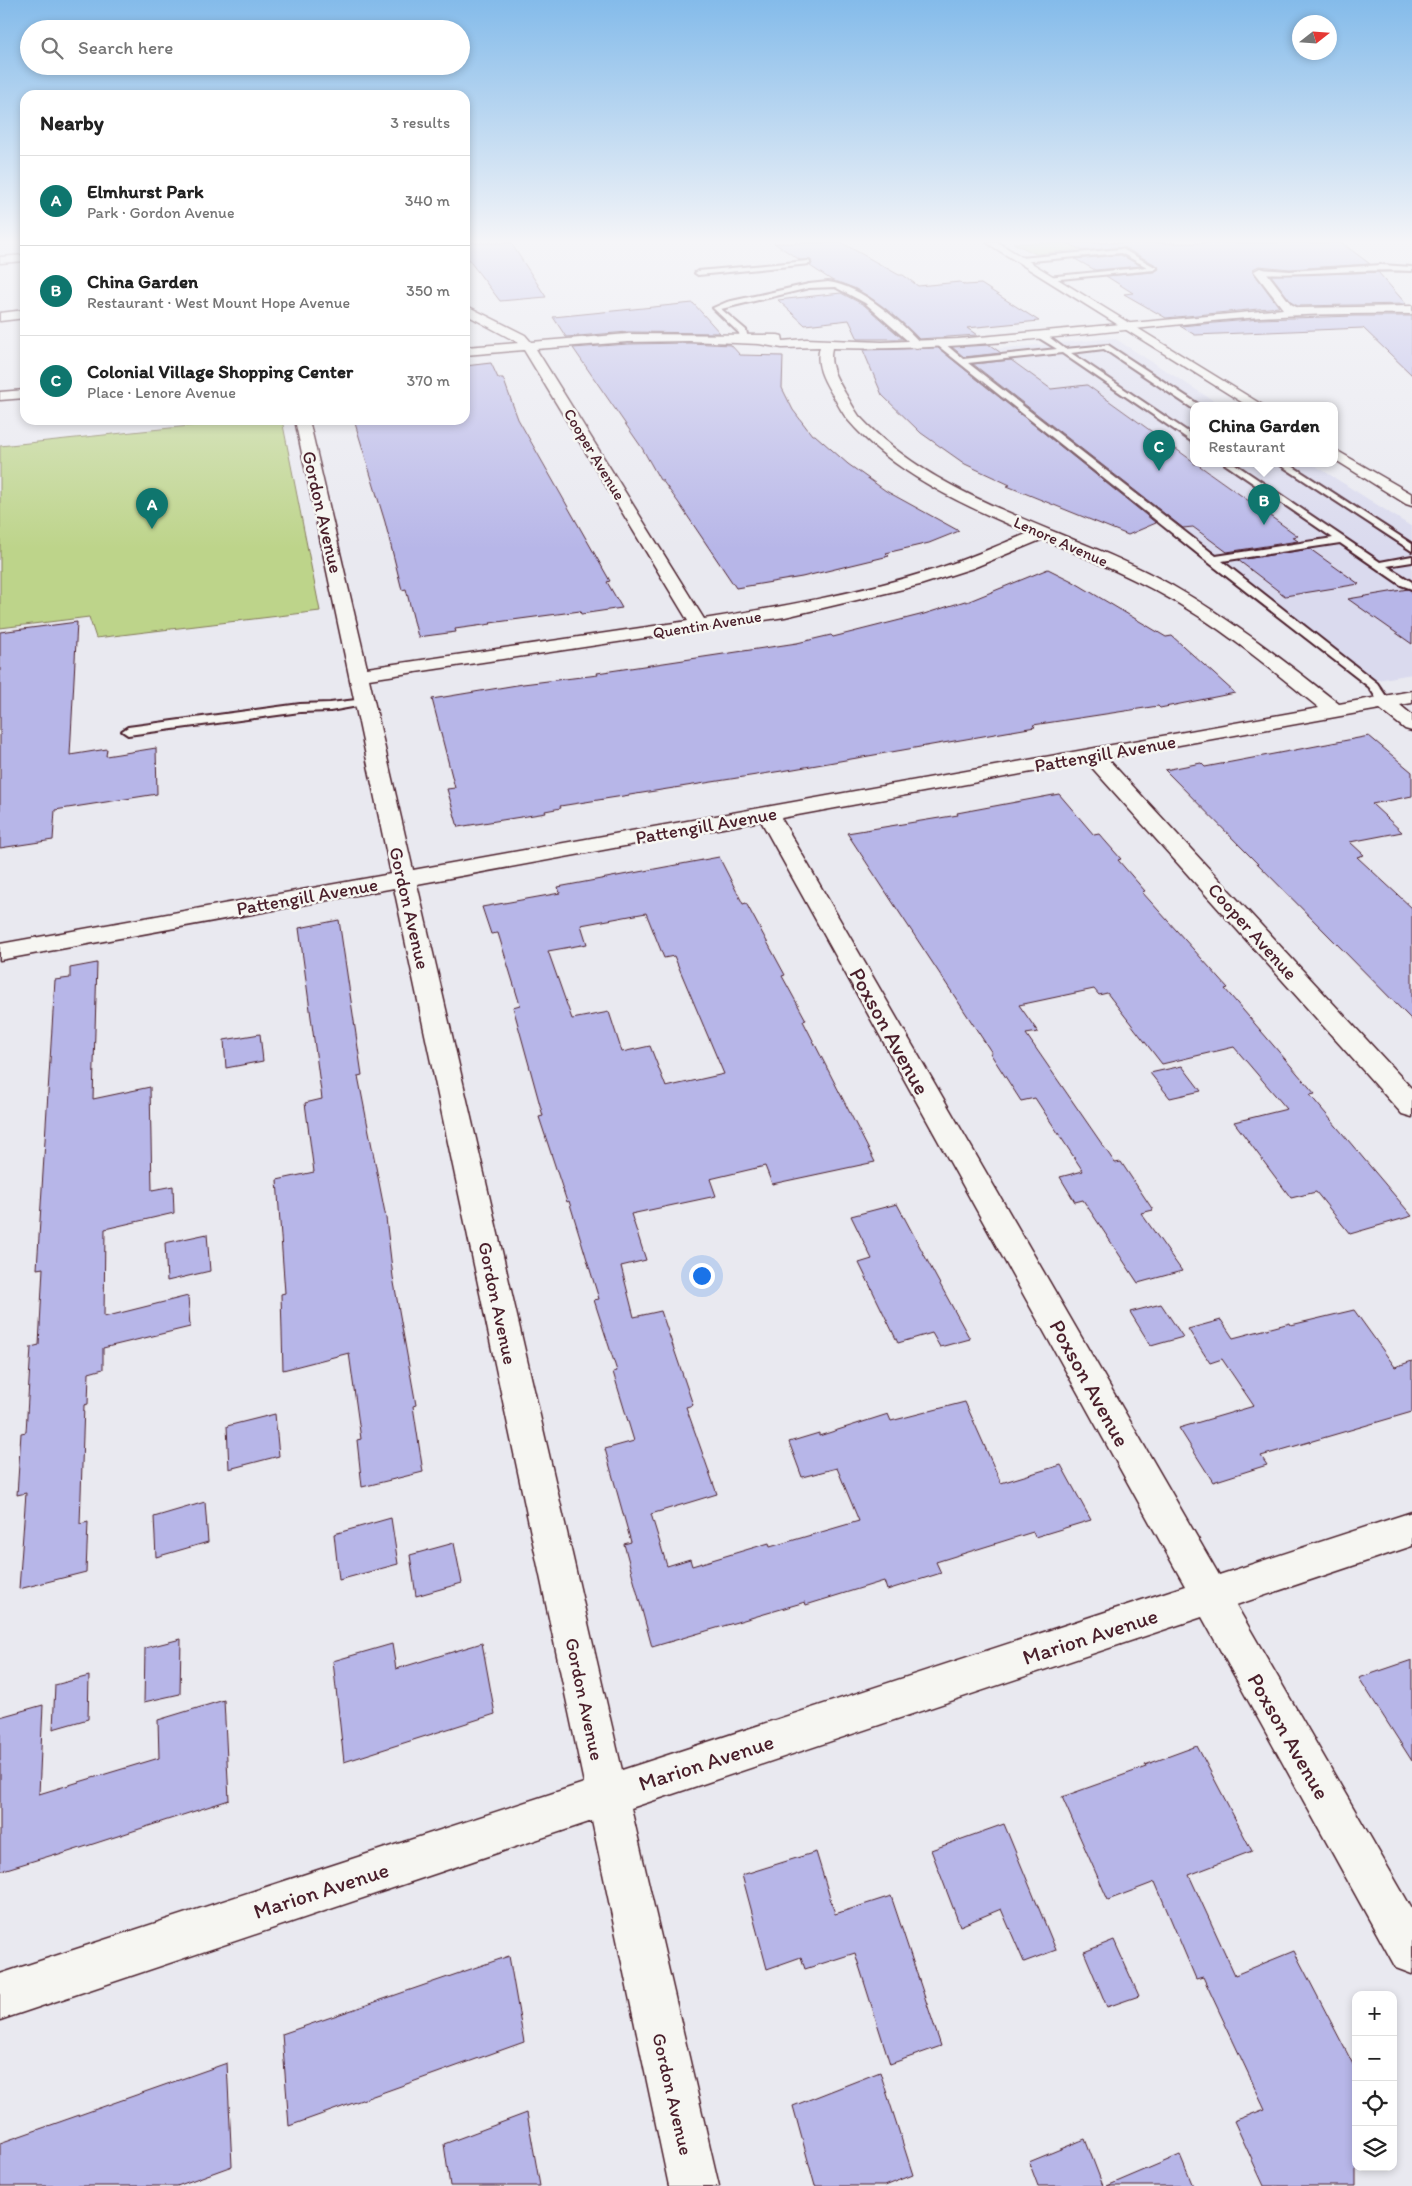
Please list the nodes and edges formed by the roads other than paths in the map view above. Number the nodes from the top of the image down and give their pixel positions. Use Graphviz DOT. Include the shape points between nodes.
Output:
graph roads {
  1 [pos="527,345"];
  2 [pos="827,345"];
  3 [pos="828,345"];
  4 [pos="941,345"];
  5 [pos="1055,345"];
  6 [pos="1157,345"];
  7 [pos="919,346"];
  8 [pos="470,351"];
  9 [pos="1063,351"];
  10 [pos="962,362"];
  11 [pos="20,394"];
  12 [pos="0,396"];
  13 [pos="1250,402"];
  14 [pos="1190,403"];
  15 [pos="303,425"];
  16 [pos="1190,437"];
  17 [pos="1338,455"];
  18 [pos="1233,467"];
  19 [pos="1289,467"];
  20 [pos="1412,501"];
  21 [pos="1045,533"];
  22 [pos="1341,540"];
  23 [pos="1412,548"];
  24 [pos="1412,559"];
  25 [pos="1212,560"];
  26 [pos="1377,565"];
  27 [pos="1412,586"];
  28 [pos="699,625"];
  29 [pos="362,689"];
  30 [pos="1412,697"];
  31 [pos="1384,702"];
  32 [pos="1336,712"];
  33 [pos="1412,725"];
  34 [pos="128,731"];
  35 [pos="1093,756"];
  36 [pos="768,814"];
  37 [pos="404,879"];
  38 [pos="0,952"];
  39 [pos="1412,1107"];
  40 [pos="1412,1529"];
  41 [pos="1210,1596"];
  42 [pos="606,1795"];
  43 [pos="1412,1952"];
  44 [pos="0,1997"];
  45 [pos="694,2186"];
  1 -- 8 [label="street"];
  1 -- 28 [label="street, Cooper Avenue"];
  2 -- 21 [label="street, Lenore Avenue" via="824,352 827,372 834,391 848,411 892,454 969,500"];
  3 -- 7 [label="street"];
  4 -- 7 [label="street"];
  4 -- 10 [label="lane"];
  5 -- 9 [label="lane"];
  6 -- 13 [label="street"];
  9 -- 10 [label="lane"];
  9 -- 14 [label="lane" via="1104,347"];
  9 -- 16 [label="lane"];
  10 -- 25 [label="lane"];
  11 -- 12 [label="street"];
  15 -- 29 [label="street, Gordon Avenue"];
  17 -- 20 [label="street"];
  18 -- 22 [label="lane"];
  19 -- 23 [label="lane"];
  21 -- 28 [label="street, Quentin Avenue" via="958,568 866,594 785,612"];
  21 -- 32 [label="street, Lenore Avenue" via="1124,568 1202,611"];
  22 -- 25 [label="lane"];
  22 -- 26 [label="lane"];
  24 -- 26 [label="lane"];
  25 -- 31 [label="lane" via="1374,685"];
  26 -- 27 [label="lane"];
  28 -- 29 [label="street, Quentin Avenue"];
  29 -- 34 [label="lane" via="330,707 300,708"];
  29 -- 37 [label="street, Gordon Avenue"];
  30 -- 31 [label="street, Pattengill Avenue"];
  31 -- 32 [label="street, Pattengill Avenue"];
  31 -- 33 [label="street"];
  32 -- 35 [label="street, Pattengill Avenue"];
  35 -- 36 [label="street, Pattengill Avenue"];
  35 -- 39 [label="street, Cooper Avenue"];
  36 -- 37 [label="street, Pattengill Avenue"];
  36 -- 41 [label="street, Poxson Avenue"];
  37 -- 38 [label="street, Pattengill Avenue"];
  37 -- 42 [label="street, Gordon Avenue"];
  40 -- 41 [label="street, Marion Avenue"];
  41 -- 42 [label="street, Marion Avenue"];
  41 -- 43 [label="street, Poxson Avenue"];
  42 -- 44 [label="street, Marion Avenue"];
  42 -- 45 [label="street, Gordon Avenue"];
}
